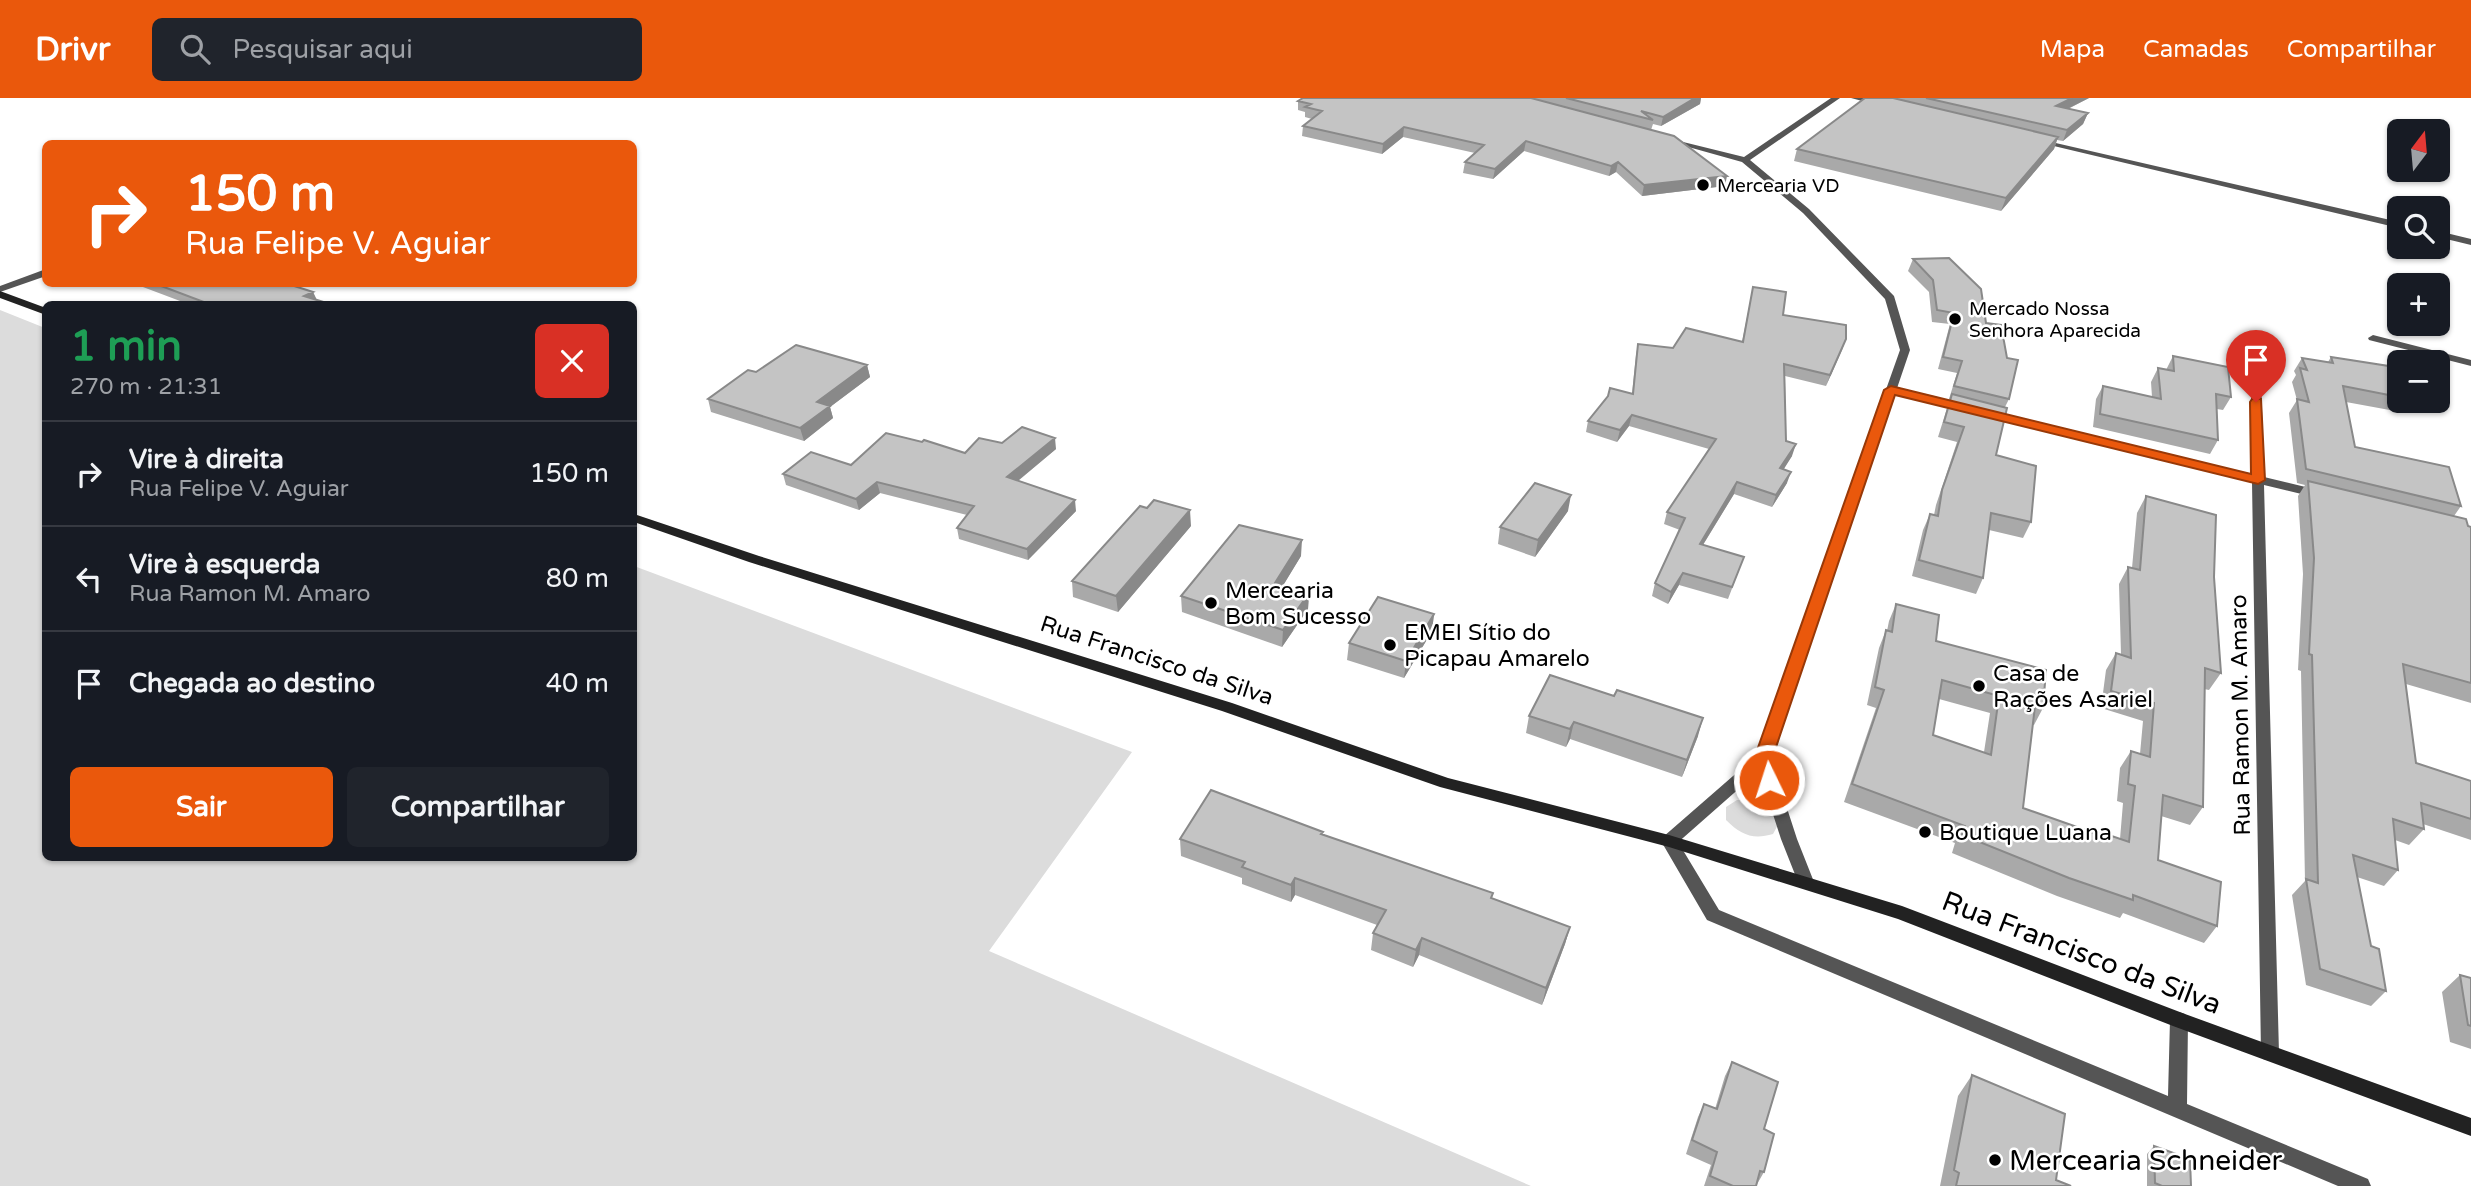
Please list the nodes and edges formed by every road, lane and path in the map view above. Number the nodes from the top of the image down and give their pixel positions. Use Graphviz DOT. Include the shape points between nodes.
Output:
graph roads {
  1 [pos="1836,98"];
  2 [pos="1855,98"];
  3 [pos="1896,107"];
  4 [pos="1664,139"];
  5 [pos="2032,139"];
  6 [pos="1745,160"];
  7 [pos="2387,222"];
  8 [pos="2450,237"];
  9 [pos="2471,242"];
  10 [pos="42,274"];
  11 [pos="0,291"];
  12 [pos="42,310"];
  13 [pos="2373,338"];
  14 [pos="2471,363"];
  15 [pos="2256,376"];
  16 [pos="1891,390"];
  17 [pos="2258,480"];
  18 [pos="2324,496"];
  19 [pos="637,519"];
  20 [pos="1763,759"];
  21 [pos="1668,841"];
  22 [pos="1806,881"];
  23 [pos="2179,1020"];
  24 [pos="2270,1053"];
  25 [pos="2177,1109"];
  26 [pos="2471,1127"];
  27 [pos="2361,1186"];
  1 -- 6 [label="street"];
  2 -- 3 [label="street"];
  4 -- 6 [label="street"];
  5 -- 7 [label="street"];
  6 -- 16 [label="street" via="1806,211 1889,298 1905,350"];
  8 -- 9 [label="street"];
  10 -- 11 [label="street"];
  11 -- 12 [label="main road"];
  13 -- 14 [label="street"];
  15 -- 17 [label="street, Rua Ramon M. Amaro"];
  16 -- 17 [label="street"];
  16 -- 20 [label="street"];
  17 -- 18 [label="street"];
  17 -- 24 [label="street, Rua Ramon M. Amaro"];
  19 -- 21 [label="main road, Rua Francisco da Silva" via="1227,707 1446,783"];
  20 -- 21 [label="street"];
  20 -- 22 [label="street"];
  21 -- 22 [label="main road, Rua Francisco da Silva"];
  21 -- 25 [label="street" via="1713,915"];
  22 -- 23 [label="main road, Rua Francisco da Silva" via="1902,913"];
  23 -- 24 [label="main road, Rua Francisco da Silva"];
  23 -- 25 [label="street"];
  24 -- 26 [label="main road, Rua Francisco da Silva"];
  25 -- 27 [label="street"];
}
